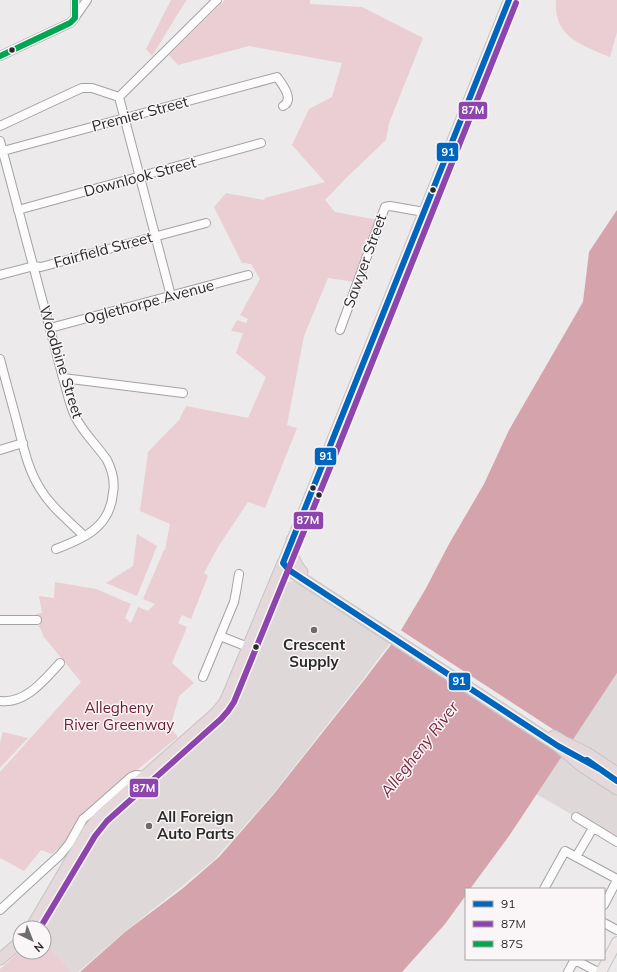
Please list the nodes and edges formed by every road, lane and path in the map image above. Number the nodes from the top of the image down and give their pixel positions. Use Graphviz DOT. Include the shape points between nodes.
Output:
graph roads {
  1 [pos="75,0"];
  2 [pos="87,0"];
  3 [pos="217,0"];
  4 [pos="509,0"];
  5 [pos="75,18"];
  6 [pos="0,56"];
  7 [pos="118,97"];
  8 [pos="283,106"];
  9 [pos="124,118"];
  10 [pos="0,126"];
  11 [pos="0,141"];
  12 [pos="261,143"];
  13 [pos="3,151"];
  14 [pos="140,177"];
  15 [pos="18,210"];
  16 [pos="424,212"];
  17 [pos="206,223"];
  18 [pos="156,237"];
  19 [pos="34,266"];
  20 [pos="0,275"];
  21 [pos="248,275"];
  22 [pos="171,296"];
  23 [pos="50,328"];
  24 [pos="340,330"];
  25 [pos="0,359"];
  26 [pos="64,378"];
  27 [pos="184,393"];
  28 [pos="23,443"];
  29 [pos="0,450"];
  30 [pos="84,536"];
  31 [pos="292,540"];
  32 [pos="56,549"];
  33 [pos="283,563"];
  34 [pos="295,571"];
  35 [pos="239,574"];
  36 [pos="273,587"];
  37 [pos="0,620"];
  38 [pos="37,620"];
  39 [pos="220,636"];
  40 [pos="248,647"];
  41 [pos="60,663"];
  42 [pos="203,678"];
  43 [pos="0,701"];
  44 [pos="561,744"];
  45 [pos="617,773"];
  46 [pos="144,776"];
  47 [pos="617,781"];
  48 [pos="617,789"];
  49 [pos="576,817"];
  50 [pos="593,828"];
  51 [pos="617,842"];
  52 [pos="576,857"];
  53 [pos="617,879"];
  54 [pos="545,888"];
  55 [pos="605,903"];
  56 [pos="0,910"];
  57 [pos="36,920"];
  58 [pos="605,924"];
  59 [pos="617,930"];
  60 [pos="617,942"];
  61 [pos="12,949"];
  62 [pos="0,960"];
  63 [pos="574,960"];
  64 [pos="577,960"];
  65 [pos="568,972"];
  66 [pos="600,972"];
  1 -- 5 [label="street"];
  2 -- 5 [label="street"];
  3 -- 7 [label="street"];
  4 -- 16 [label="main road"];
  5 -- 6 [label="street" via="70,23"];
  7 -- 9 [label="street"];
  7 -- 10 [label="street" via="92,88 82,88"];
  8 -- 9 [label="street, Premier Street" via="287,104 288,96 276,77"];
  9 -- 13 [label="street, Premier Street"];
  9 -- 14 [label="street"];
  11 -- 13 [label="street, Woodbine Street"];
  12 -- 14 [label="street, Downlook Street"];
  13 -- 15 [label="street, Woodbine Street"];
  14 -- 15 [label="street, Downlook Street"];
  14 -- 18 [label="street"];
  15 -- 19 [label="street, Woodbine Street"];
  16 -- 24 [label="street, Sawyer Street" via="384,207"];
  16 -- 31 [label="main road"];
  17 -- 18 [label="street, Fairfield Street"];
  18 -- 19 [label="street, Fairfield Street" via="41,267"];
  18 -- 22 [label="street"];
  19 -- 20 [label="street, Fairfield Street"];
  19 -- 23 [label="street, Woodbine Street"];
  21 -- 22 [label="street, Oglethorpe Avenue"];
  22 -- 23 [label="street, Oglethorpe Avenue"];
  23 -- 26 [label="street, Woodbine Street"];
  25 -- 28 [label="street"];
  26 -- 27 [label="street"];
  26 -- 30 [label="street, Woodbine Street" via="74,415 83,431 107,461 114,486 109,512 97,528"];
  28 -- 29 [label="street"];
  28 -- 30 [label="street" via="40,489 52,506"];
  30 -- 32 [label="street, Woodbine Street"];
  31 -- 33 [label="main road"];
  31 -- 34 [label="highway"];
  33 -- 34 [label="highway"];
  33 -- 36 [label="highway"];
  34 -- 36 [label="highway"];
  34 -- 44 [label="highway"];
  35 -- 39 [label="street" via="235,597"];
  36 -- 40 [label="highway"];
  37 -- 38 [label="street"];
  39 -- 40 [label="street"];
  39 -- 42 [label="street"];
  40 -- 46 [label="highway" via="222,706"];
  41 -- 43 [label="street" via="26,695 15,700"];
  44 -- 45 [label="highway" via="587,753"];
  44 -- 47 [label="highway"];
  44 -- 48 [label="highway" via="583,767"];
  46 -- 56 [label="street" via="131,777 83,819 60,855"];
  46 -- 57 [label="highway" via="90,826"];
  49 -- 50 [label="street"];
  50 -- 51 [label="street"];
  50 -- 52 [label="street"];
  52 -- 53 [label="street"];
  52 -- 54 [label="street" via="565,851"];
  53 -- 55 [label="street"];
  58 -- 59 [label="street"];
  60 -- 66 [label="main road"];
  61 -- 62 [label="highway"];
  63 -- 65 [label="street"];
  64 -- 66 [label="street"];
}
